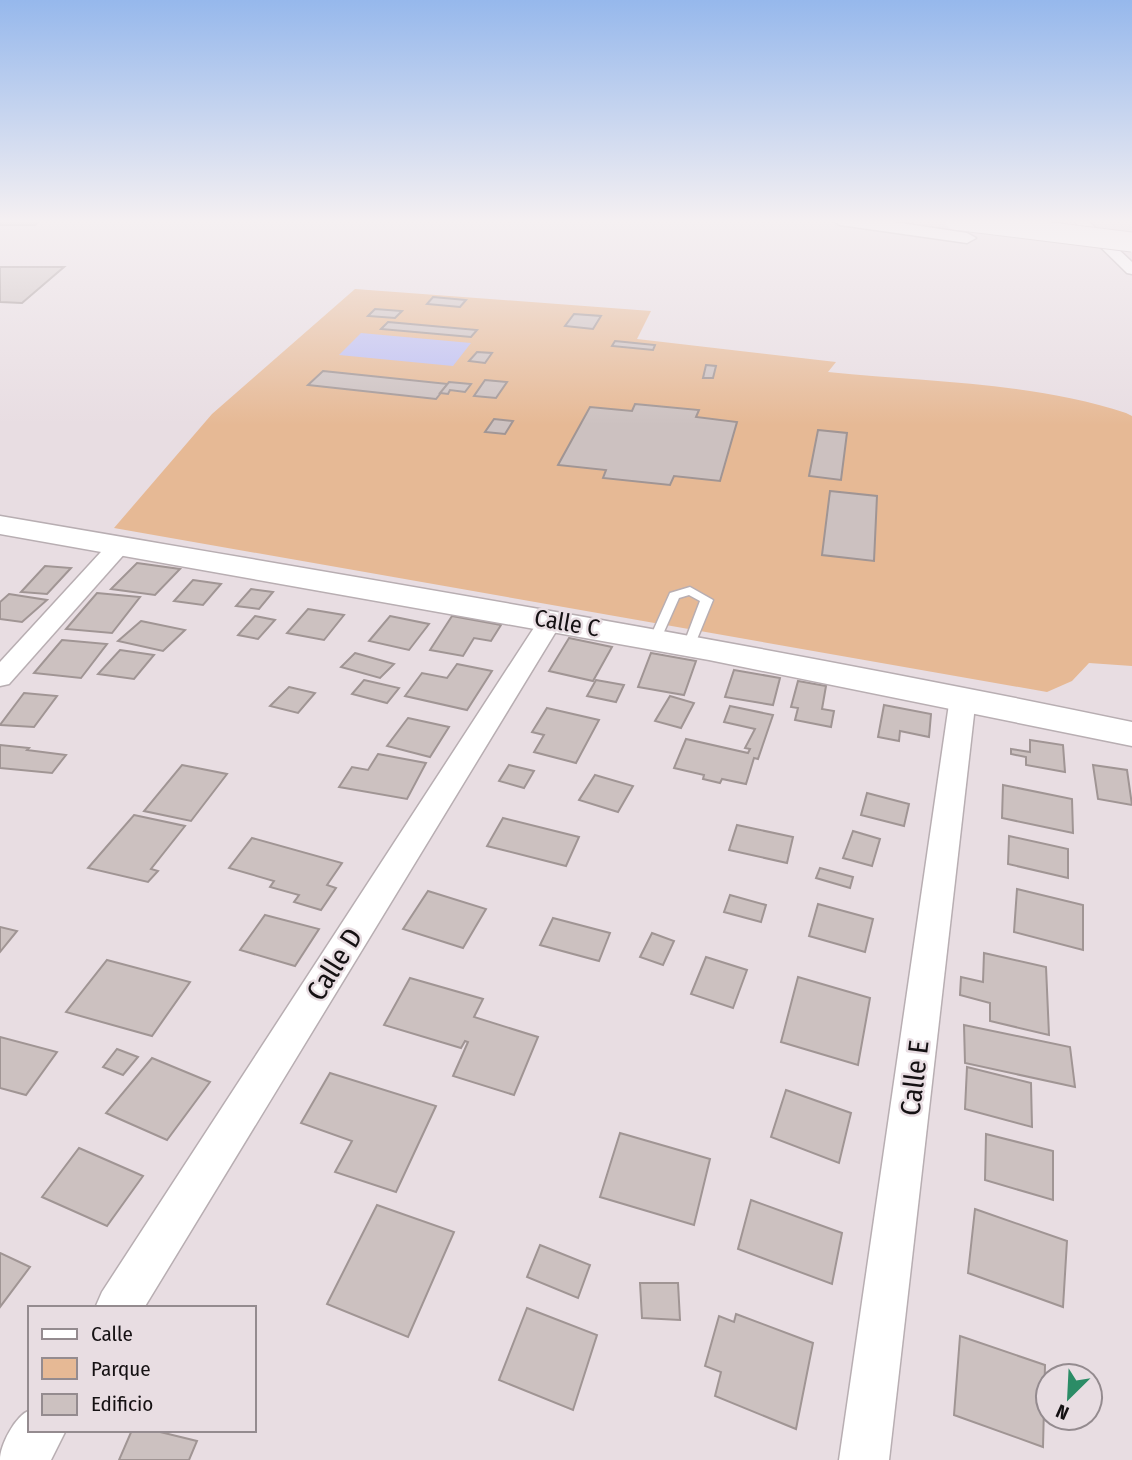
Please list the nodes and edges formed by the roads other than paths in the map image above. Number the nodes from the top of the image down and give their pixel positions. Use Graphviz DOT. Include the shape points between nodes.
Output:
graph roads {
  1 [pos="0,525"];
  2 [pos="119,546"];
  3 [pos="551,620"];
  4 [pos="655,640"];
  5 [pos="689,646"];
  6 [pos="0,678"];
  7 [pos="963,697"];
  8 [pos="1132,734"];
  9 [pos="119,1306"];
  10 [pos="40,1432"];
  11 [pos="22,1460"];
  12 [pos="864,1460"];
  1 -- 2 [label="main road, Calle C"];
  2 -- 3 [label="main road, Calle C"];
  2 -- 6 [label="street"];
  3 -- 4 [label="main road, Calle C"];
  3 -- 9 [label="street, Calle D"];
  4 -- 5 [label="main road, Calle C"];
  4 -- 5 [label="lane" via="674,596 690,591 707,600"];
  5 -- 7 [label="main road, Calle C"];
  7 -- 8 [label="main road, Calle C"];
  7 -- 12 [label="street, Calle E"];
  10 -- 11 [label="street"];
}
